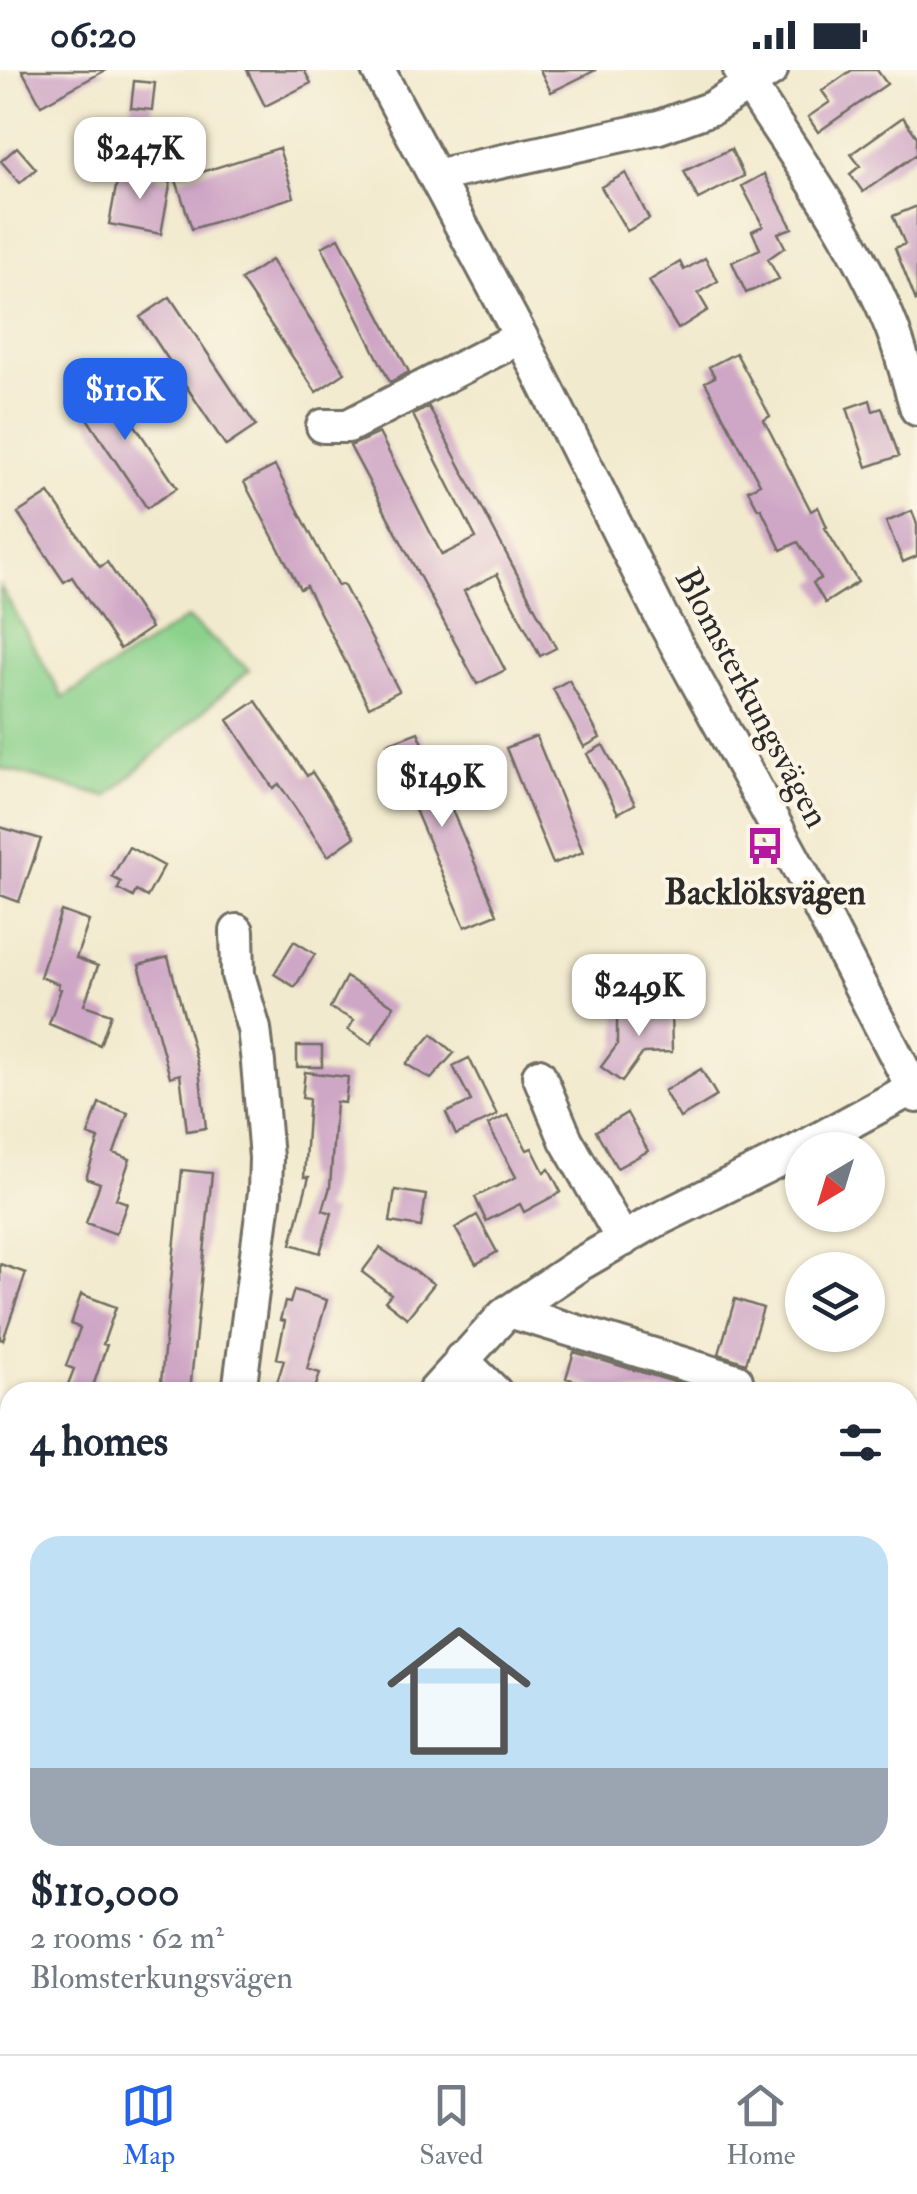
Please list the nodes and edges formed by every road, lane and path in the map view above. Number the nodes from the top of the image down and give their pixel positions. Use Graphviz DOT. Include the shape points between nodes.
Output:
graph roads {
  1 [pos="378,70"];
  2 [pos="753,75"];
  3 [pos="435,176"];
  4 [pos="521,337"];
  5 [pos="917,409"];
  6 [pos="323,426"];
  7 [pos="237,931"];
  8 [pos="540,1076"];
  9 [pos="915,1092"];
  10 [pos="623,1240"];
  11 [pos="509,1312"];
  12 [pos="461,1359"];
  13 [pos="736,1380"];
  14 [pos="240,1382"];
  15 [pos="442,1382"];
  16 [pos="485,1382"];
  1 -- 3 [label="street, Blomsterkungsvägen"];
  2 -- 3 [label="street" via="712,108 659,127"];
  2 -- 5 [label="street" via="866,270"];
  3 -- 4 [label="street, Blomsterkungsvägen"];
  4 -- 6 [label="street" via="348,426"];
  4 -- 9 [label="street, Blomsterkungsvägen" via="662,618"];
  7 -- 14 [label="street" via="266,1158"];
  8 -- 10 [label="street" via="566,1140"];
  9 -- 10 [label="street"];
  10 -- 11 [label="street"];
  11 -- 12 [label="street"];
  11 -- 13 [label="street"];
  12 -- 15 [label="street"];
  12 -- 16 [label="street"];
}
